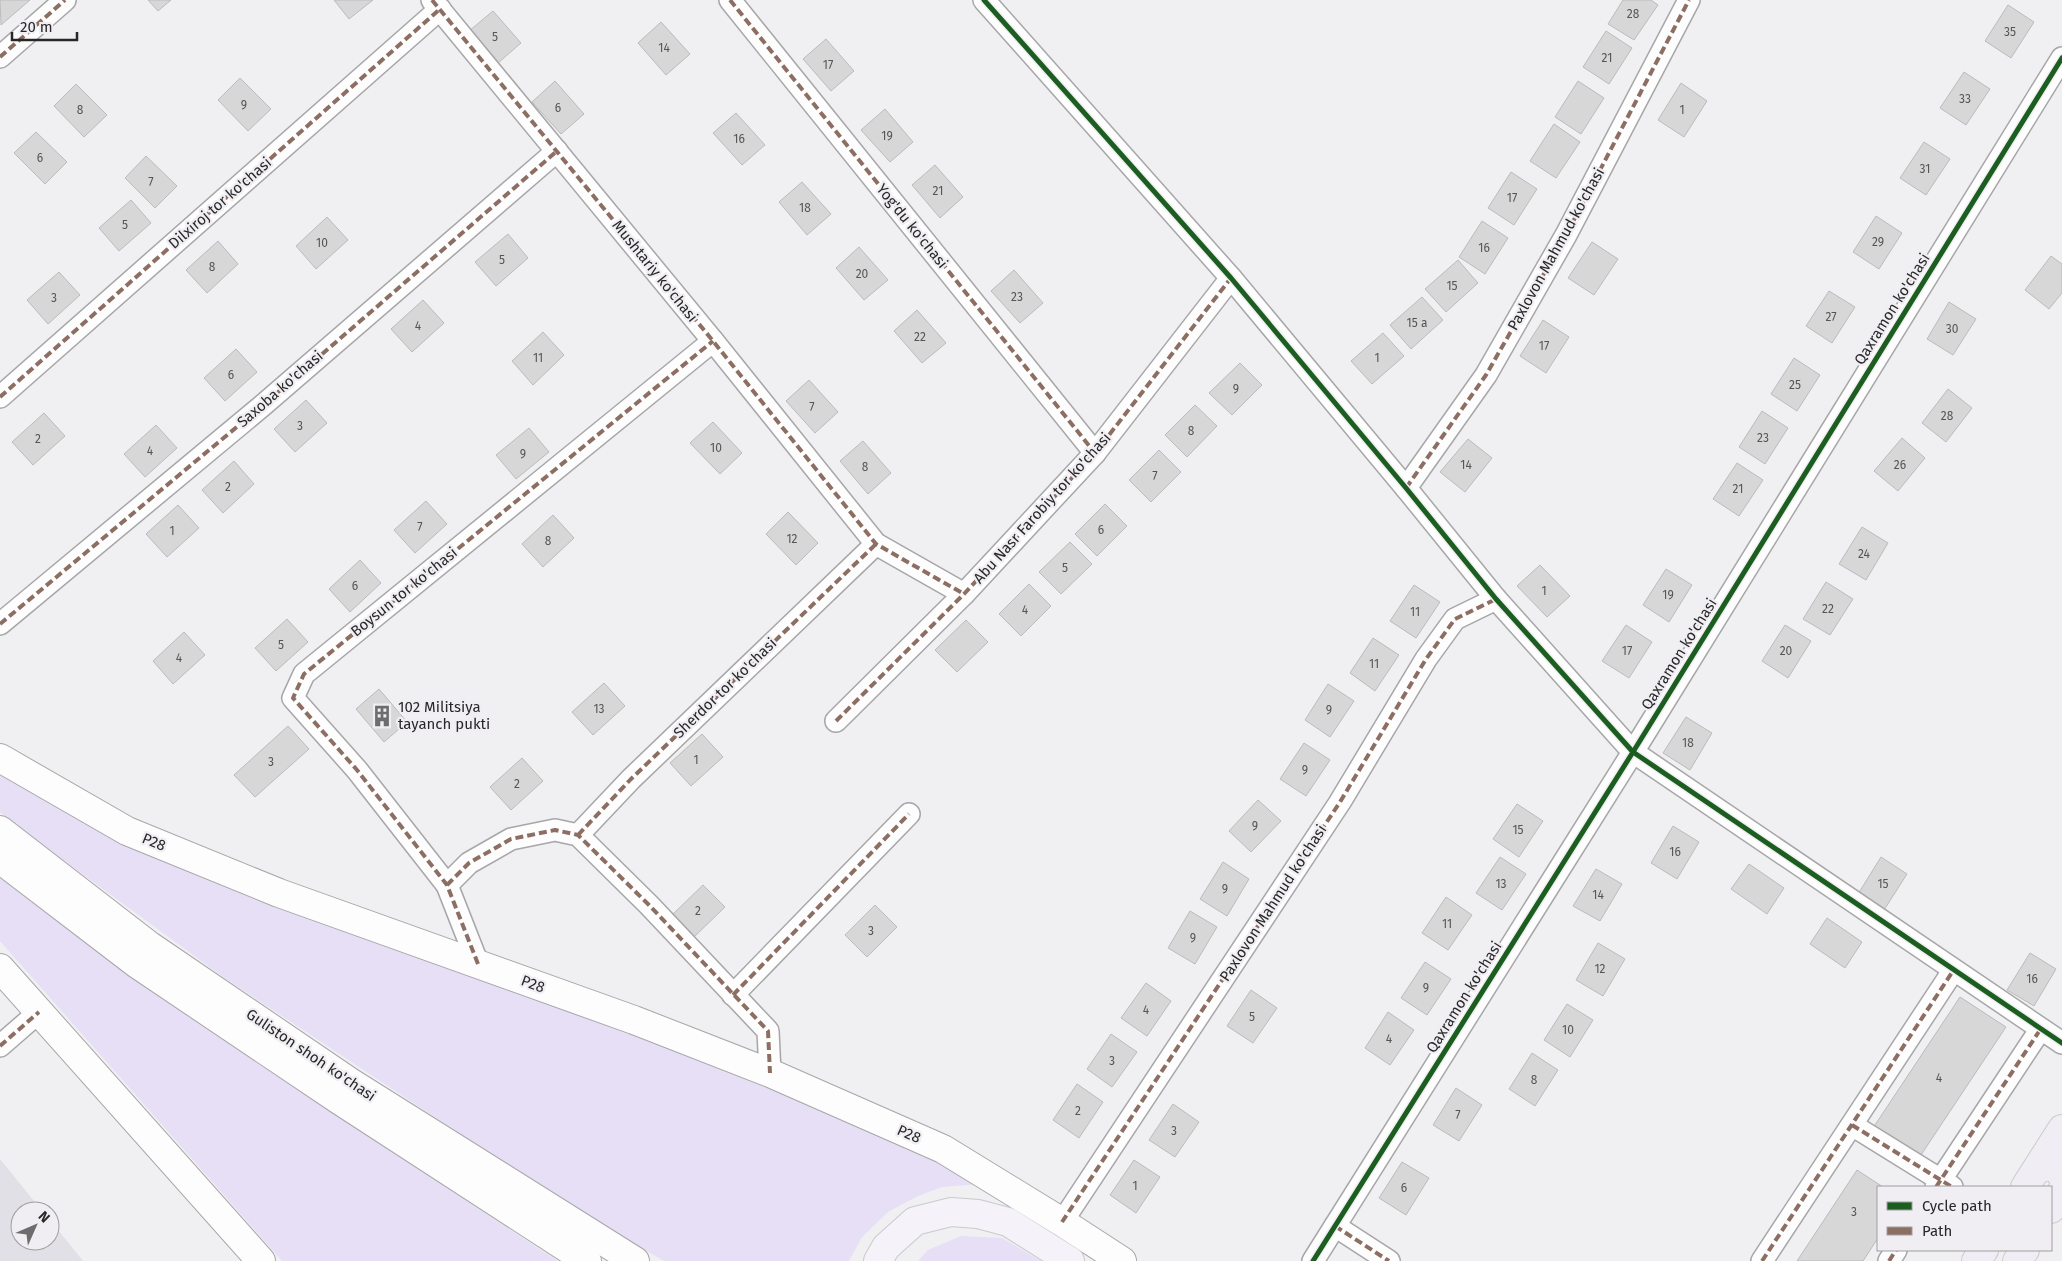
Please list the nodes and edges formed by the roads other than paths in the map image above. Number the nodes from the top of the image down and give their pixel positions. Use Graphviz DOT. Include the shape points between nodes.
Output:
graph roads {
  1 [pos="65,0"];
  2 [pos="730,0"];
  3 [pos="984,0"];
  4 [pos="1689,0"];
  5 [pos="436,5"];
  6 [pos="0,57"];
  7 [pos="2062,58"];
  8 [pos="557,150"];
  9 [pos="1231,278"];
  10 [pos="713,341"];
  11 [pos="0,397"];
  12 [pos="1095,453"];
  13 [pos="1406,488"];
  14 [pos="876,544"];
  15 [pos="964,594"];
  16 [pos="1496,600"];
  17 [pos="0,624"];
  18 [pos="836,721"];
  19 [pos="1633,752"];
  20 [pos="0,758"];
  21 [pos="908,814"];
  22 [pos="0,830"];
  23 [pos="578,835"];
  24 [pos="0,858"];
  25 [pos="447,885"];
  26 [pos="478,964"];
  27 [pos="0,968"];
  28 [pos="1953,971"];
  29 [pos="733,995"];
  30 [pos="38,1012"];
  31 [pos="2040,1030"];
  32 [pos="2062,1044"];
  33 [pos="0,1046"];
  34 [pos="770,1073"];
  35 [pos="1852,1125"];
  36 [pos="2062,1129"];
  37 [pos="2042,1177"];
  38 [pos="1943,1185"];
  39 [pos="2062,1191"];
  40 [pos="2052,1207"];
  41 [pos="1062,1222"];
  42 [pos="1335,1226"];
  43 [pos="261,1261"];
  44 [pos="587,1261"];
  45 [pos="635,1261"];
  46 [pos="878,1261"];
  47 [pos="1070,1261"];
  48 [pos="1122,1261"];
  49 [pos="1313,1261"];
  50 [pos="1389,1261"];
  51 [pos="1762,1261"];
  1 -- 6 [label="street"];
  2 -- 12 [label="street, Yog'du ko'chasi"];
  3 -- 9 [label="street"];
  4 -- 13 [label="street, Paxlovon Mahmud ko'chasi" via="1566,235 1486,375"];
  5 -- 8 [label="street, Mushtariy ko'chasi"];
  5 -- 11 [label="street, Dilxiroj tor ko'chasi"];
  7 -- 19 [label="street, Qaxramon ko'chasi"];
  8 -- 10 [label="street, Mushtariy ko'chasi"];
  8 -- 17 [label="street, Saxoba ko'chasi" via="262,406"];
  9 -- 12 [label="street, Abu Nasr Farobiy tor ko'chasi"];
  9 -- 13 [label="street"];
  10 -- 14 [label="street, Mushtariy ko'chasi"];
  10 -- 25 [label="street, Boysun tor ko'chasi" via="304,674 293,698 358,770"];
  12 -- 15 [label="street, Abu Nasr Farobiy tor ko'chasi"];
  13 -- 16 [label="street"];
  14 -- 15 [label="street"];
  14 -- 23 [label="street, Sherdor tor ko'chasi" via="631,779"];
  15 -- 18 [label="street, Abu Nasr Farobiy tor ko'chasi"];
  16 -- 19 [label="street"];
  16 -- 41 [label="street, Paxlovon Mahmud ko'chasi" via="1455,620 1426,659 1340,802"];
  19 -- 28 [label="street"];
  19 -- 42 [label="street, Qaxramon ko'chasi"];
  20 -- 26 [label="main road, Р28" via="127,831 279,893"];
  21 -- 29 [label="street"];
  22 -- 45 [label="main road, Guliston shoh ko'chasi" via="150,946 350,1082"];
  23 -- 25 [label="street" via="555,830 511,839 469,863"];
  23 -- 29 [label="street"];
  24 -- 44 [label="main road, Guliston shoh ko'chasi" via="145,970"];
  25 -- 26 [label="street"];
  26 -- 34 [label="main road, Р28"];
  27 -- 30 [label="main road"];
  28 -- 31 [label="street"];
  28 -- 35 [label="street"];
  29 -- 34 [label="street" via="768,1031"];
  30 -- 33 [label="street"];
  30 -- 43 [label="main road"];
  31 -- 32 [label="street"];
  31 -- 38 [label="street"];
  34 -- 41 [label="main road, Р28" via="943,1149"];
  35 -- 38 [label="street"];
  35 -- 51 [label="street"];
  36 -- 37 [label="highway"];
  39 -- 40 [label="highway"];
  41 -- 48 [label="main road, Р28"];
  42 -- 49 [label="street, Qaxramon ko'chasi"];
  42 -- 50 [label="street"];
  46 -- 47 [label="main road" via="886,1247 915,1221 951,1212 978,1214 1008,1222"];
}
